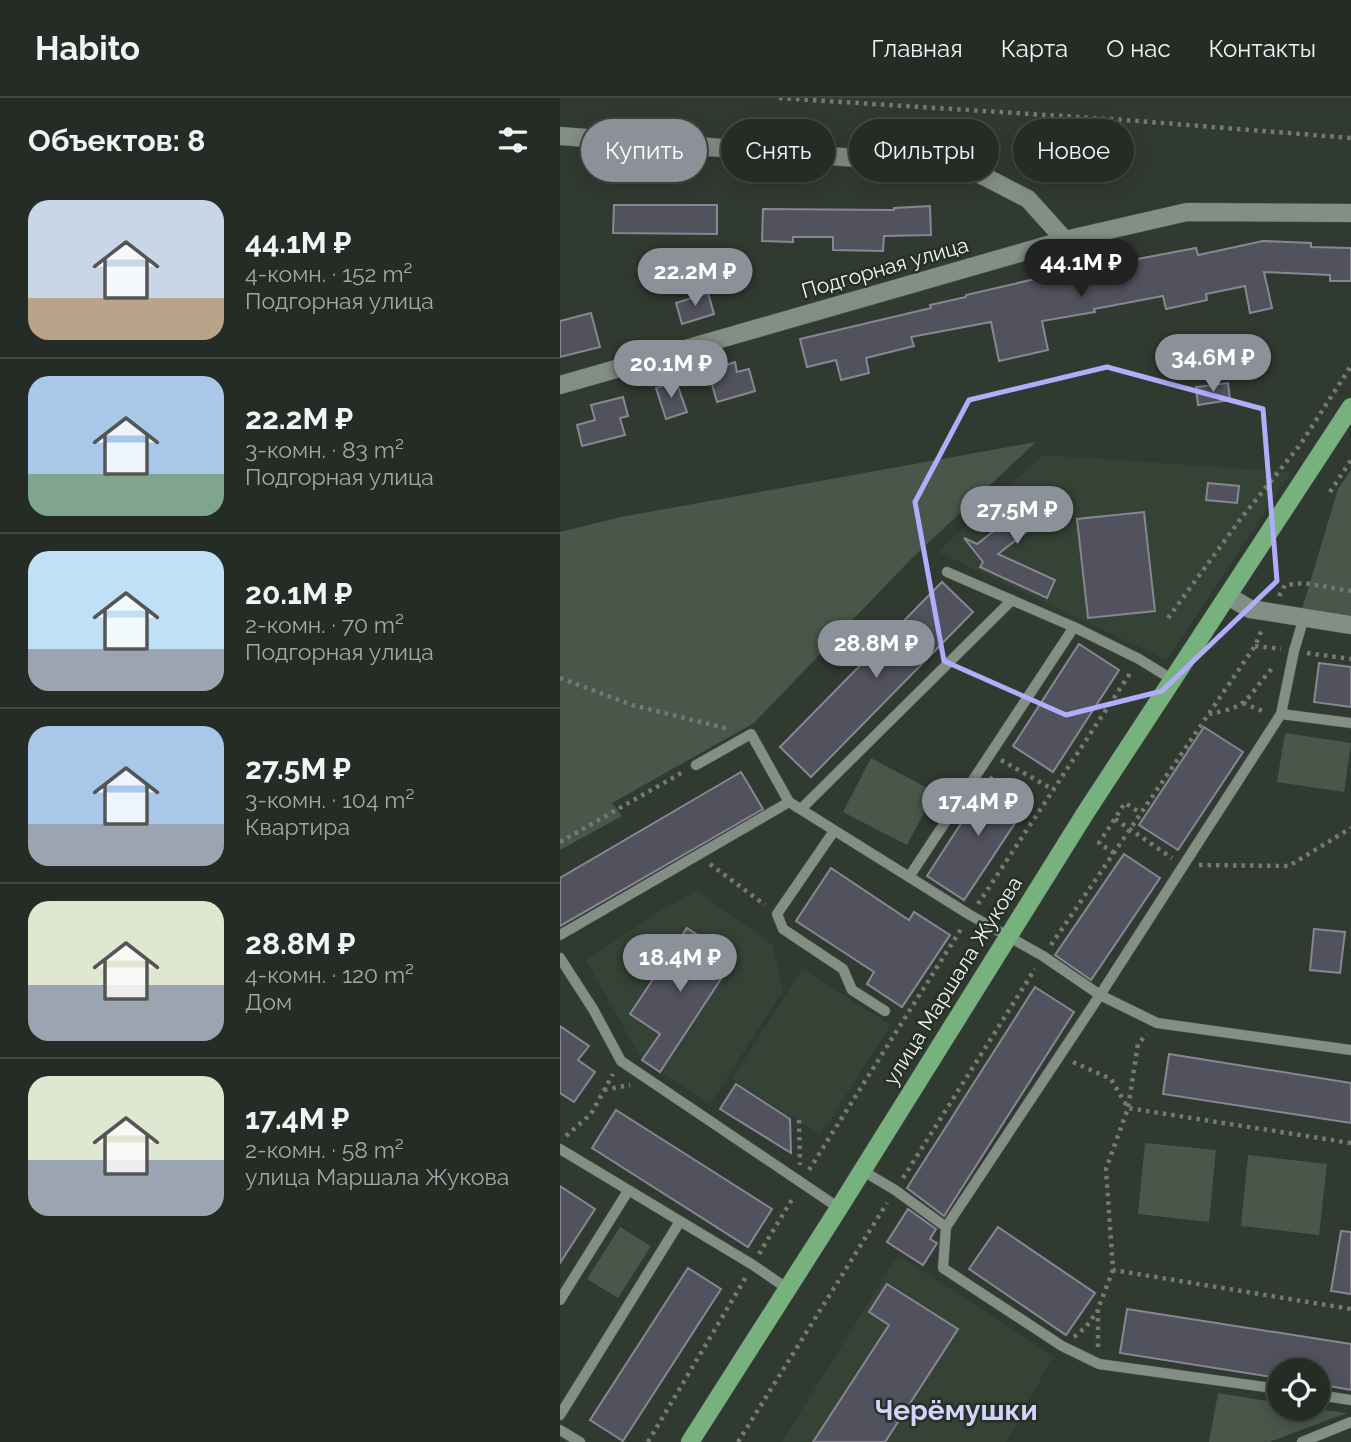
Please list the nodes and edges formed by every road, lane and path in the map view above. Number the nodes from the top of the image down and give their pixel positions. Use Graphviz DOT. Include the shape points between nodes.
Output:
graph roads {
  1 [pos="779,98"];
  2 [pos="560,136"];
  3 [pos="1351,138"];
  4 [pos="1351,213"];
  5 [pos="1065,240"];
  6 [pos="1351,366"];
  7 [pos="560,385"];
  8 [pos="1351,407"];
  9 [pos="1351,460"];
  10 [pos="1330,492"];
  11 [pos="947,572"];
  12 [pos="1285,585"];
  13 [pos="1351,591"];
  14 [pos="1228,596"];
  15 [pos="1012,600"];
  16 [pos="1304,617"];
  17 [pos="1168,618"];
  18 [pos="1351,625"];
  19 [pos="1074,627"];
  20 [pos="1255,646"];
  21 [pos="1294,651"];
  22 [pos="1139,659"];
  23 [pos="560,678"];
  24 [pos="1173,680"];
  25 [pos="1243,703"];
  26 [pos="1208,714"];
  27 [pos="1281,714"];
  28 [pos="1351,723"];
  29 [pos="751,734"];
  30 [pos="992,755"];
  31 [pos="696,765"];
  32 [pos="1052,789"];
  33 [pos="789,802"];
  34 [pos="801,809"];
  35 [pos="1141,813"];
  36 [pos="1115,819"];
  37 [pos="1351,828"];
  38 [pos="1129,829"];
  39 [pos="834,831"];
  40 [pos="560,842"];
  41 [pos="1114,853"];
  42 [pos="697,855"];
  43 [pos="1183,865"];
  44 [pos="909,877"];
  45 [pos="776,914"];
  46 [pos="970,915"];
  47 [pos="560,935"];
  48 [pos="1007,937"];
  49 [pos="1043,956"];
  50 [pos="560,958"];
  51 [pos="1100,995"];
  52 [pos="885,1010"];
  53 [pos="1157,1023"];
  54 [pos="1351,1050"];
  55 [pos="1062,1052"];
  56 [pos="621,1061"];
  57 [pos="1128,1108"];
  58 [pos="799,1120"];
  59 [pos="560,1141"];
  60 [pos="1351,1143"];
  61 [pos="560,1149"];
  62 [pos="863,1171"];
  63 [pos="801,1184"];
  64 [pos="628,1191"];
  65 [pos="895,1191"];
  66 [pos="839,1208"];
  67 [pos="679,1223"];
  68 [pos="946,1227"];
  69 [pos="753,1265"];
  70 [pos="1113,1270"];
  71 [pos="788,1289"];
  72 [pos="560,1300"];
  73 [pos="1098,1309"];
  74 [pos="1351,1309"];
  75 [pos="1062,1346"];
  76 [pos="1099,1364"];
  77 [pos="1267,1387"];
  78 [pos="1330,1397"];
  79 [pos="1351,1400"];
  80 [pos="560,1415"];
  81 [pos="1351,1422"];
  82 [pos="560,1430"];
  83 [pos="580,1442"];
  84 [pos="648,1442"];
  85 [pos="690,1442"];
  86 [pos="738,1442"];
  87 [pos="1302,1442"];
  1 -- 3 [label="path"];
  2 -- 5 [label="street" via="964,166 1028,199"];
  4 -- 5 [label="street, Подгорная улица" via="1187,212"];
  5 -- 7 [label="street, Подгорная улица"];
  6 -- 17 [label="path" via="1300,445"];
  8 -- 14 [label="main road, улица Маршала Жукова"];
  9 -- 10 [label="path"];
  11 -- 15 [label="lane"];
  12 -- 13 [label="path" via="1304,583"];
  14 -- 16 [label="street" via="1250,609"];
  14 -- 24 [label="main road, улица Маршала Жукова"];
  15 -- 19 [label="lane"];
  15 -- 34 [label="lane"];
  16 -- 18 [label="street"];
  16 -- 21 [label="lane"];
  19 -- 22 [label="lane"];
  19 -- 30 [label="lane"];
  20 -- 26 [label="path"];
  21 -- 25 [label="path" via="1265,675"];
  21 -- 27 [label="lane"];
  22 -- 24 [label="lane"];
  22 -- 32 [label="path"];
  23 -- 29 [label="path" via="632,705"];
  24 -- 48 [label="main road, улица Маршала Жукова"];
  25 -- 26 [label="path"];
  25 -- 27 [label="path"];
  26 -- 35 [label="path"];
  27 -- 28 [label="lane"];
  27 -- 43 [label="lane"];
  29 -- 31 [label="lane"];
  29 -- 33 [label="lane"];
  30 -- 32 [label="path"];
  30 -- 44 [label="lane"];
  31 -- 40 [label="path"];
  32 -- 46 [label="path"];
  33 -- 34 [label="lane"];
  33 -- 42 [label="lane"];
  34 -- 39 [label="lane"];
  35 -- 36 [label="path" via="1125,803"];
  35 -- 38 [label="path"];
  36 -- 38 [label="path"];
  36 -- 41 [label="path" via="1098,843"];
  37 -- 43 [label="path" via="1289,866"];
  38 -- 41 [label="path"];
  38 -- 43 [label="path"];
  39 -- 44 [label="lane"];
  39 -- 45 [label="lane"];
  41 -- 49 [label="path"];
  42 -- 45 [label="path"];
  42 -- 47 [label="lane"];
  43 -- 51 [label="lane"];
  44 -- 46 [label="lane"];
  45 -- 52 [label="lane" via="783,929 843,969 852,990"];
  46 -- 48 [label="lane"];
  46 -- 63 [label="path"];
  48 -- 49 [label="lane"];
  48 -- 62 [label="main road, улица Маршала Жукова"];
  49 -- 51 [label="lane"];
  49 -- 65 [label="path"];
  50 -- 56 [label="lane"];
  51 -- 53 [label="lane"];
  51 -- 55 [label="lane"];
  53 -- 54 [label="lane"];
  53 -- 57 [label="path" via="1138,1044"];
  55 -- 57 [label="path" via="1076,1064 1111,1079"];
  55 -- 68 [label="lane"];
  56 -- 59 [label="path" via="591,1114"];
  56 -- 63 [label="lane"];
  57 -- 60 [label="path"];
  57 -- 70 [label="path" via="1107,1169"];
  58 -- 63 [label="path"];
  61 -- 64 [label="lane"];
  62 -- 65 [label="lane"];
  62 -- 66 [label="main road, улица Маршала Жукова"];
  63 -- 66 [label="lane"];
  63 -- 69 [label="path"];
  64 -- 67 [label="lane"];
  64 -- 72 [label="lane"];
  65 -- 68 [label="lane"];
  65 -- 86 [label="path"];
  66 -- 71 [label="main road, улица Маршала Жукова"];
  67 -- 69 [label="lane"];
  67 -- 80 [label="lane"];
  68 -- 75 [label="lane" via="943,1268"];
  69 -- 71 [label="lane"];
  69 -- 84 [label="path"];
  70 -- 73 [label="path"];
  70 -- 74 [label="path"];
  71 -- 85 [label="main road, улица Маршала Жукова"];
  73 -- 75 [label="path" via="1086,1327"];
  73 -- 76 [label="path"];
  75 -- 76 [label="lane"];
  76 -- 77 [label="lane"];
  78 -- 79 [label="lane"];
  81 -- 87 [label="lane"];
  82 -- 83 [label="lane"];
}
